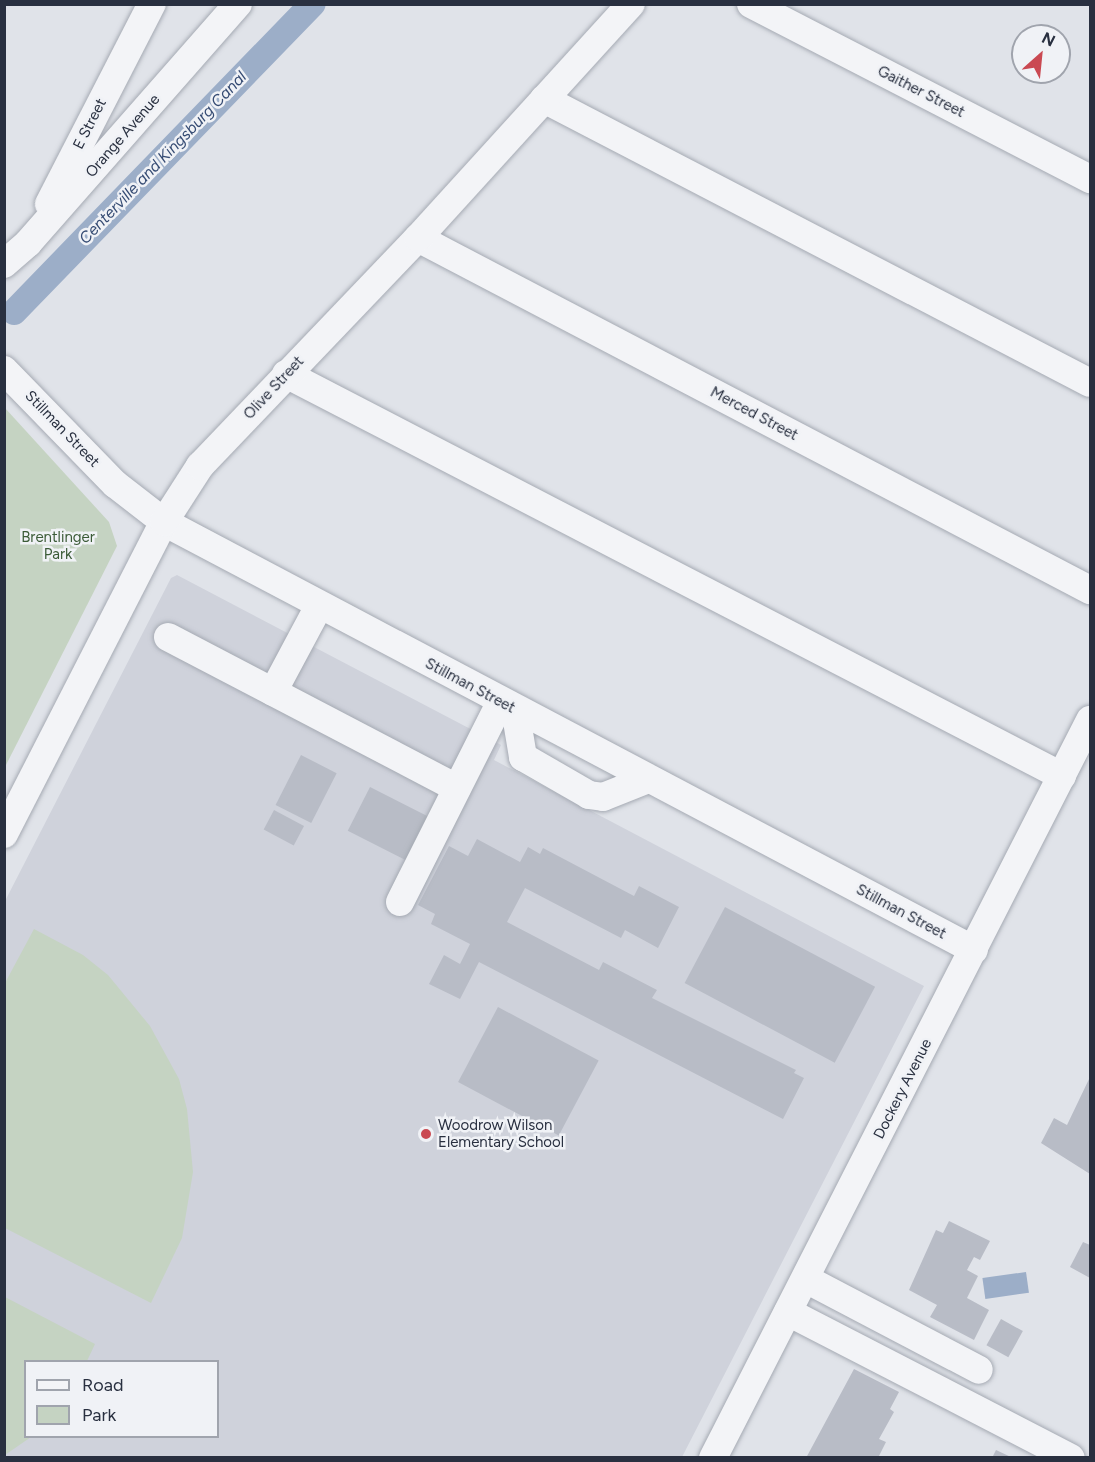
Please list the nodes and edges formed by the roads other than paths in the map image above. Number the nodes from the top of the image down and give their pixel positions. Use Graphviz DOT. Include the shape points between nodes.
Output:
graph roads {
  1 [pos="152,4"];
  2 [pos="238,4"];
  3 [pos="631,4"];
  4 [pos="751,4"];
  5 [pos="544,99"];
  6 [pos="1090,179"];
  7 [pos="418,238"];
  8 [pos="28,243"];
  9 [pos="4,264"];
  10 [pos="4,370"];
  11 [pos="286,374"];
  12 [pos="1090,383"];
  13 [pos="164,522"];
  14 [pos="1090,590"];
  15 [pos="319,606"];
  16 [pos="168,637"];
  17 [pos="273,692"];
  18 [pos="508,705"];
  19 [pos="1090,720"];
  20 [pos="1062,776"];
  21 [pos="648,779"];
  22 [pos="457,788"];
  23 [pos="4,834"];
  24 [pos="400,902"];
  25 [pos="974,950"];
  26 [pos="806,1279"];
  27 [pos="788,1312"];
  28 [pos="980,1370"];
  29 [pos="713,1458"];
  30 [pos="1071,1458"];
  1 -- 8 [label="street, E Street"];
  2 -- 8 [label="street, Orange Avenue"];
  3 -- 5 [label="street, Olive Street"];
  4 -- 6 [label="street, Gaither Street"];
  5 -- 7 [label="street, Olive Street"];
  5 -- 12 [label="street"];
  7 -- 11 [label="street, Olive Street"];
  7 -- 14 [label="street, Merced Street"];
  8 -- 9 [label="street, Orange Avenue"];
  10 -- 13 [label="street, Stillman Street" via="115,484"];
  11 -- 13 [label="street, Olive Street" via="200,466"];
  11 -- 20 [label="street"];
  13 -- 15 [label="street, Stillman Street"];
  13 -- 23 [label="street, Olive Street"];
  15 -- 17 [label="street"];
  15 -- 18 [label="street, Stillman Street"];
  16 -- 17 [label="street"];
  17 -- 22 [label="street"];
  18 -- 21 [label="street, Stillman Street"];
  18 -- 21 [label="street" via="522,757 589,795 603,797"];
  18 -- 22 [label="street"];
  19 -- 20 [label="street, Dockery Avenue"];
  20 -- 25 [label="street, Dockery Avenue"];
  21 -- 25 [label="street, Stillman Street"];
  22 -- 24 [label="street"];
  25 -- 26 [label="street, Dockery Avenue"];
  26 -- 27 [label="street, Dockery Avenue"];
  26 -- 28 [label="street"];
  27 -- 29 [label="street, Dockery Avenue"];
  27 -- 30 [label="street"];
}
